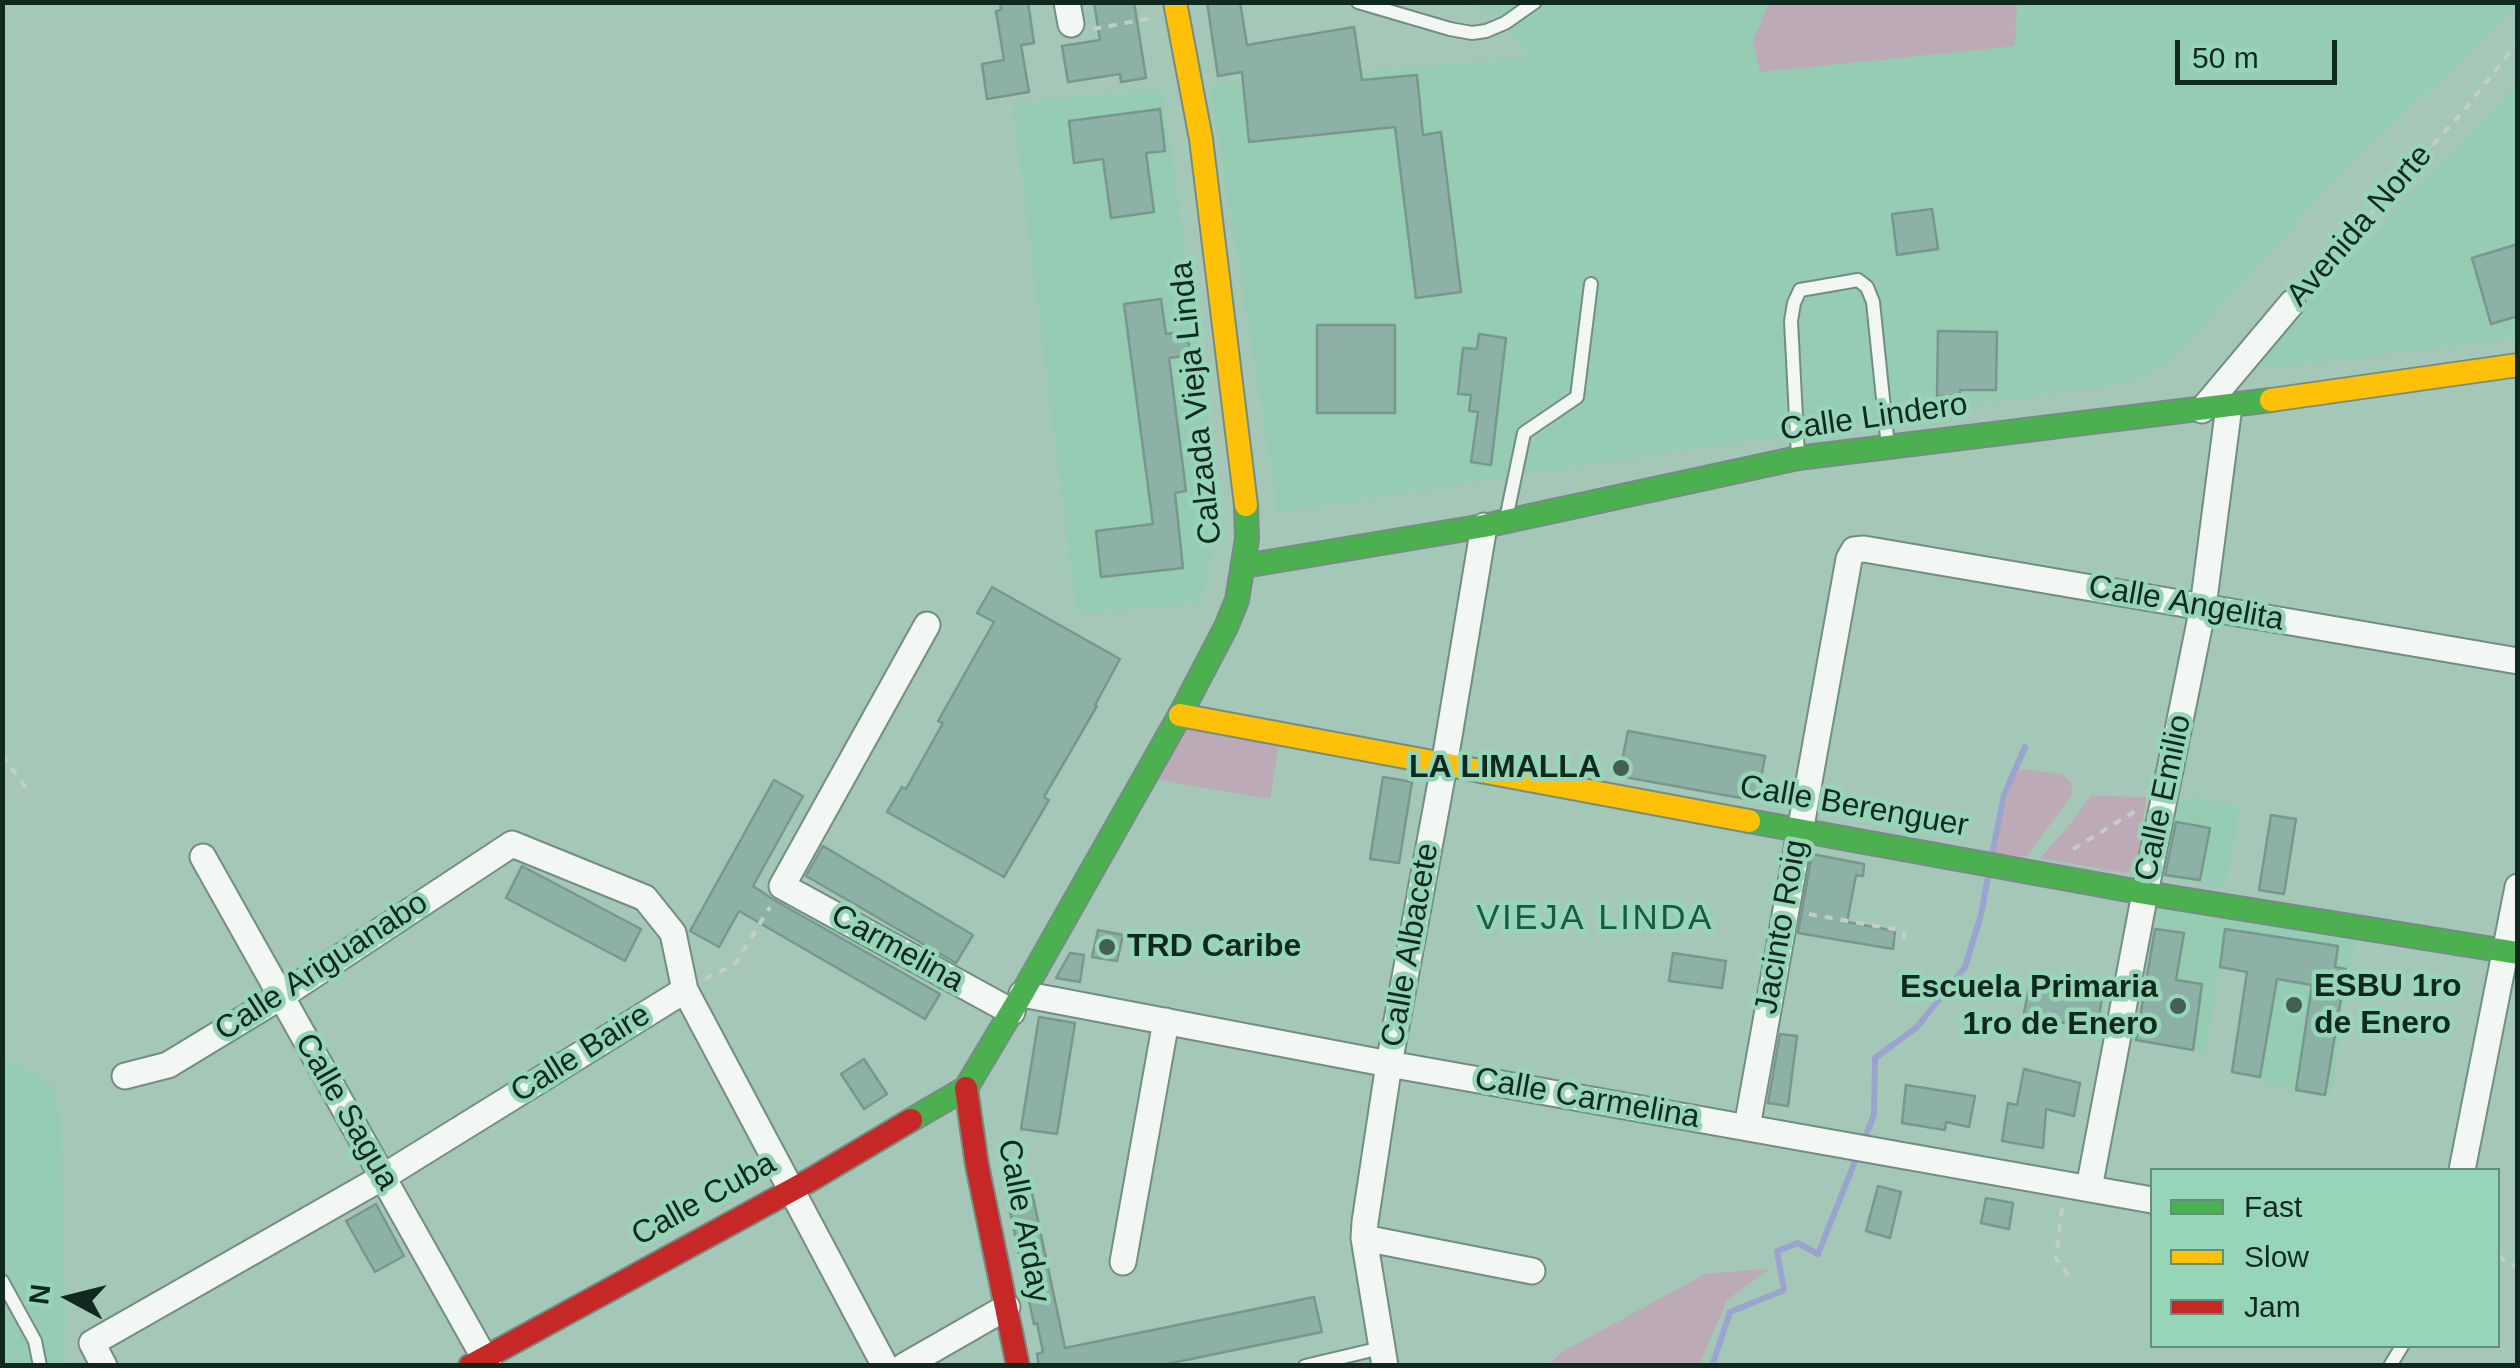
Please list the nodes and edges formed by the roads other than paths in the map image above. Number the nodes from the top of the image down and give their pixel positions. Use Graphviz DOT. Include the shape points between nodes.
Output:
graph roads {
  1 [pos="1358,2"];
  2 [pos="1535,2"];
  3 [pos="1176,8"];
  4 [pos="1591,284"];
  5 [pos="2292,303"];
  6 [pos="2518,365"];
  7 [pos="2229,406"];
  8 [pos="2202,410"];
  9 [pos="1888,448"];
  10 [pos="1798,458"];
  11 [pos="1495,524"];
  12 [pos="1854,550"];
  13 [pos="1244,566"];
  14 [pos="2203,607"];
  15 [pos="927,625"];
  16 [pos="2518,661"];
  17 [pos="1180,714"];
  18 [pos="1444,766"];
  19 [pos="1799,830"];
  20 [pos="203,857"];
  21 [pos="2518,887"];
  22 [pos="2145,893"];
  23 [pos="2511,952"];
  24 [pos="685,990"];
  25 [pos="280,997"];
  26 [pos="1017,1003"];
  27 [pos="1166,1022"];
  28 [pos="1389,1064"];
  29 [pos="125,1076"];
  30 [pos="966,1088"];
  31 [pos="1747,1128"];
  32 [pos="2462,1168"];
  33 [pos="383,1177"];
  34 [pos="2077,1186"];
  35 [pos="791,1190"];
  36 [pos="2150,1200"];
  37 [pos="1364,1238"];
  38 [pos="1123,1262"];
  39 [pos="1532,1271"];
  40 [pos="2,1281"];
  41 [pos="1008,1307"];
  42 [pos="2400,1349"];
  43 [pos="98,1354"];
  44 [pos="1383,1357"];
  45 [pos="481,1363"];
  46 [pos="40,1366"];
  47 [pos="886,1366"];
  48 [pos="904,1366"];
  49 [pos="1018,1366"];
  50 [pos="1305,1366"];
  51 [pos="2390,1366"];
  1 -- 2 [label="lane" via="1472,33 1505,23"];
  3 -- 13 [label="street, Calzada Vieja Linda" via="1200,139 1244,488"];
  4 -- 11 [label="lane" via="1577,397 1524,433"];
  5 -- 8 [label="street, Avenida Norte"];
  6 -- 7 [label="street, Calle Lindero"];
  7 -- 8 [label="street, Calle Lindero"];
  7 -- 14 [label="street, Calle Emilio"];
  8 -- 9 [label="street, Calle Lindero"];
  9 -- 10 [label="street, Calle Lindero"];
  9 -- 10 [label="lane" via="1873,302 1858,280 1800,290 1794,303"];
  10 -- 11 [label="street, Calle Lindero"];
  11 -- 13 [label="street, Calle Lindero"];
  11 -- 18 [label="street, Calle Albacete"];
  12 -- 14 [label="street, Calle Angelita"];
  12 -- 19 [label="street, Jacinto Roig"];
  13 -- 17 [label="street, Calzada Vieja Linda" via="1226,627"];
  14 -- 16 [label="street, Calle Angelita"];
  14 -- 22 [label="street, Calle Emilio"];
  15 -- 26 [label="street, Carmelina" via="782,886"];
  17 -- 18 [label="street, Calle Berenguer"];
  17 -- 26 [label="street, Calzada Vieja Linda"];
  18 -- 19 [label="street, Calle Berenguer"];
  18 -- 28 [label="street, Calle Albacete"];
  19 -- 22 [label="street, Calle Berenguer"];
  19 -- 31 [label="street, Jacinto Roig"];
  20 -- 25 [label="street, Calle Sagua"];
  21 -- 23 [label="street"];
  22 -- 23 [label="street, Calle Berenguer"];
  22 -- 34 [label="street, Calle Emilio"];
  23 -- 32 [label="street"];
  24 -- 25 [label="street, Calle Ariguanabo" via="674,933 644,898 512,844"];
  24 -- 33 [label="street, Calle Baire"];
  24 -- 35 [label="street"];
  25 -- 29 [label="street, Calle Ariguanabo" via="168,1065"];
  25 -- 33 [label="street, Calle Sagua"];
  26 -- 27 [label="street, Calle Carmelina"];
  26 -- 30 [label="street, Calzada Vieja Linda"];
  27 -- 28 [label="street, Calle Carmelina"];
  27 -- 38 [label="street"];
  28 -- 31 [label="street, Calle Carmelina"];
  28 -- 37 [label="street, Calle Albacete"];
  30 -- 35 [label="street, Calle Cuba"];
  30 -- 41 [label="street, Calle Arday"];
  31 -- 34 [label="street, Calle Carmelina"];
  33 -- 43 [label="street, Calle Baire"];
  33 -- 45 [label="street, Calle Sagua"];
  34 -- 36 [label="street, Calle Carmelina"];
  35 -- 45 [label="street, Calle Cuba"];
  35 -- 47 [label="street"];
  37 -- 39 [label="street"];
  37 -- 44 [label="street, Calle Albacete"];
  40 -- 46 [label="lane" via="35,1340"];
  41 -- 48 [label="street"];
  41 -- 49 [label="street, Calle Arday"];
  42 -- 51 [label="lane"];
  44 -- 50 [label="lane"];
}
